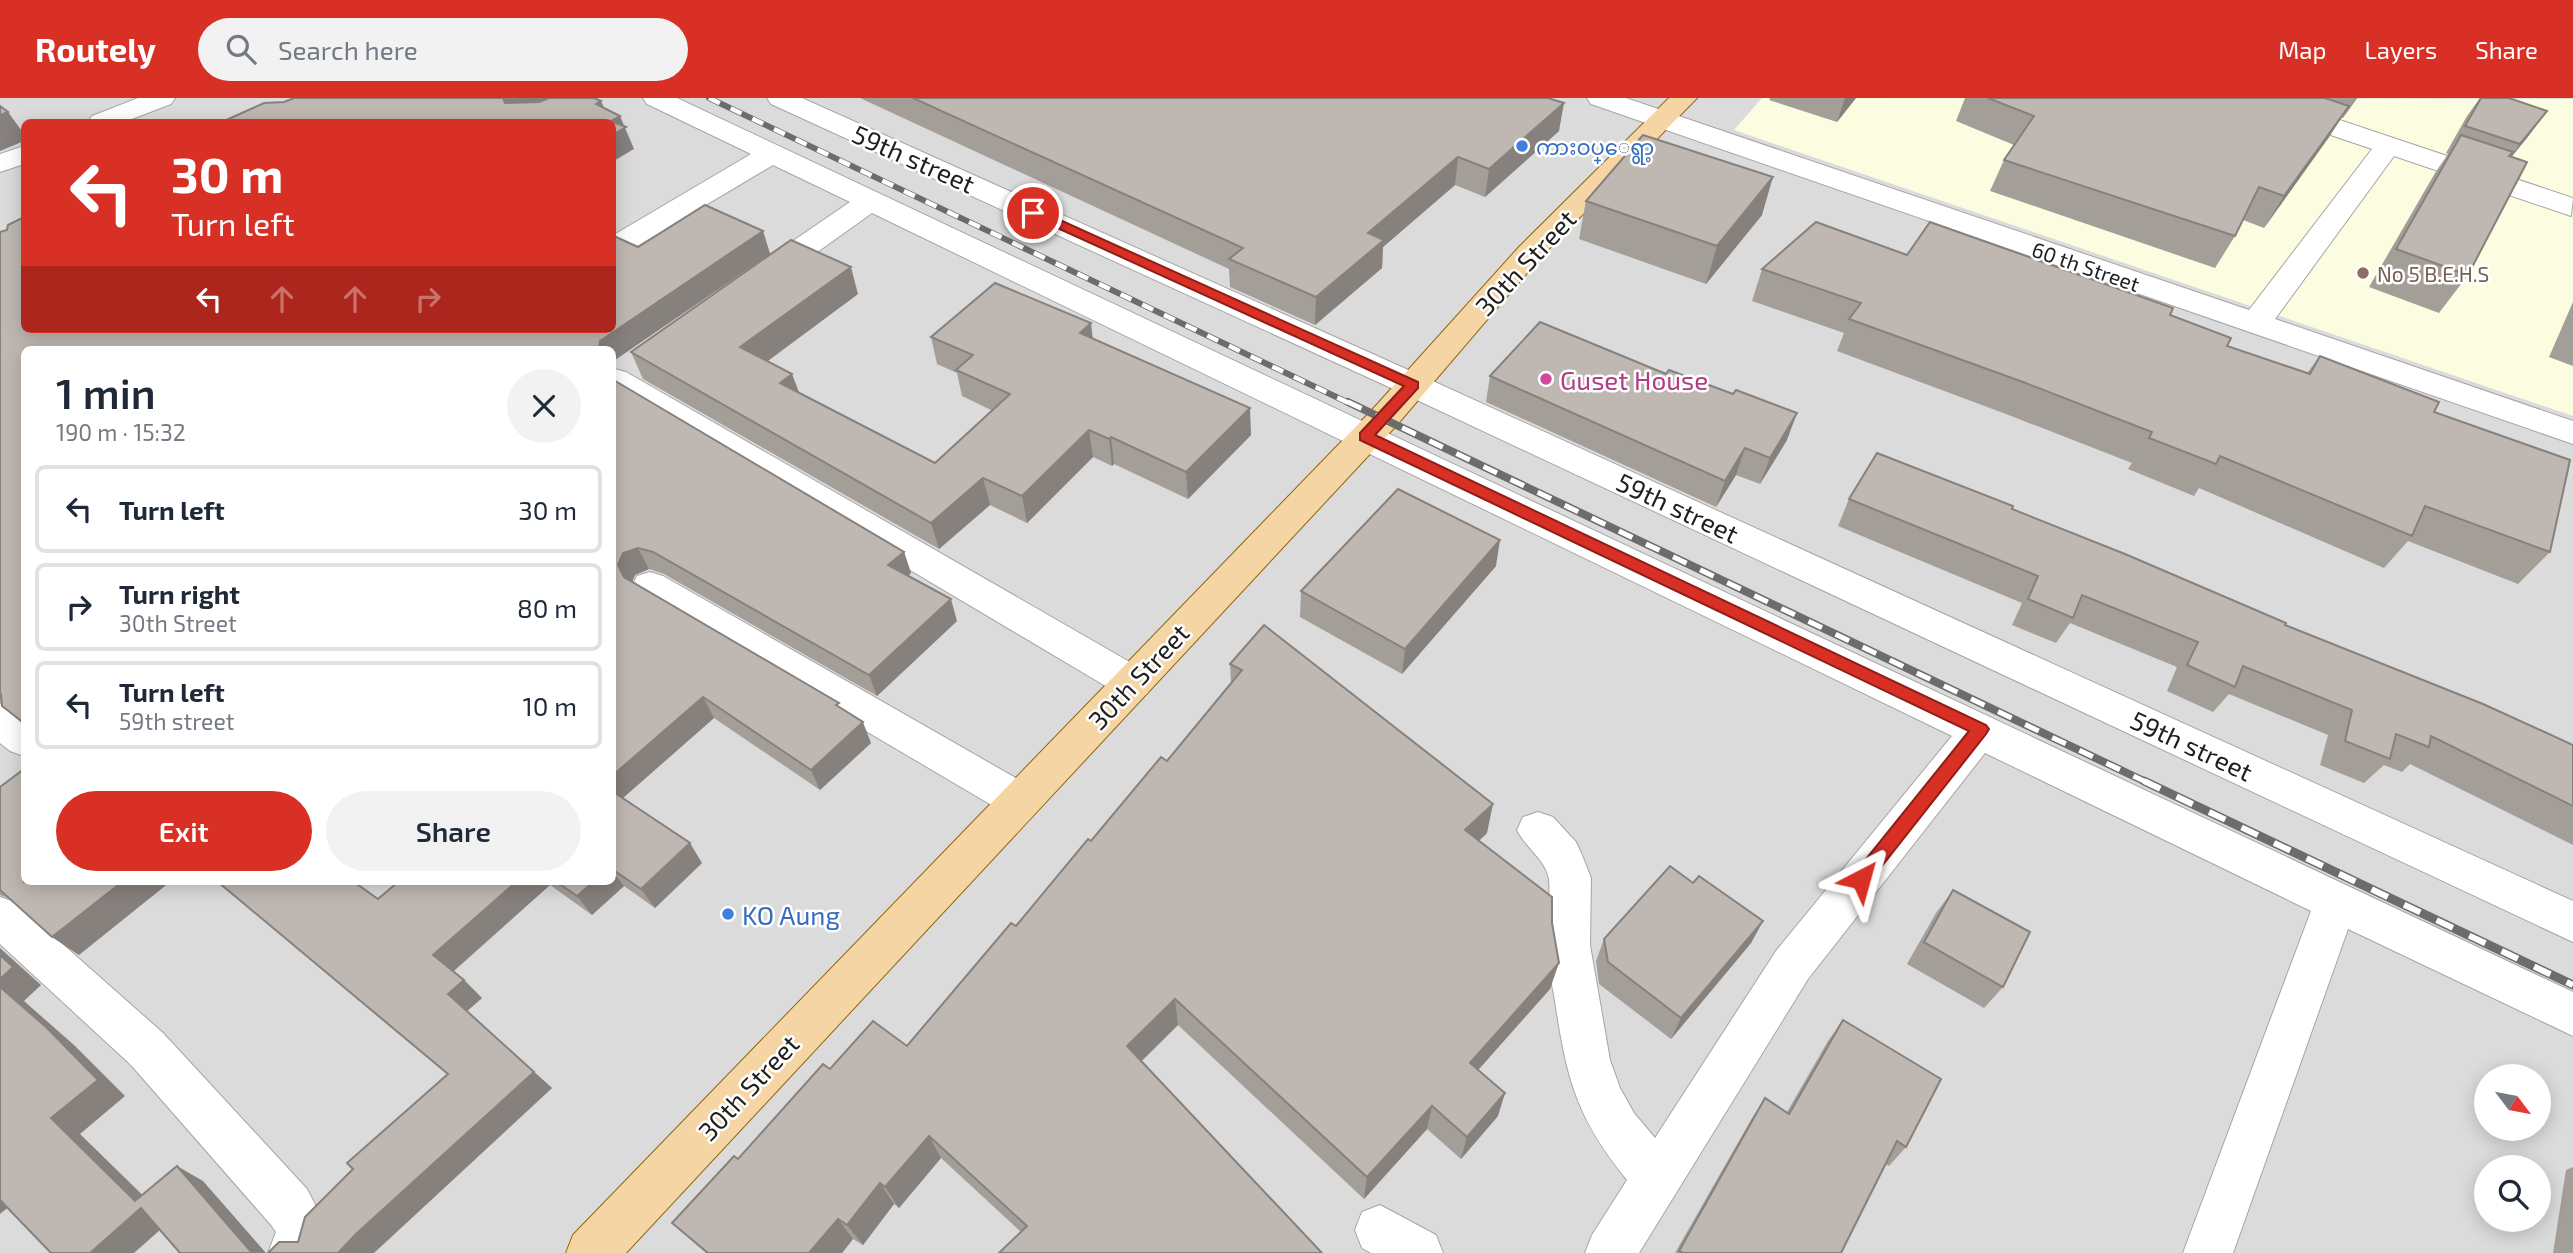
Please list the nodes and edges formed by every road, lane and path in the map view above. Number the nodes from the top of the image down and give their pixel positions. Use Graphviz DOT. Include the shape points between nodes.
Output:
graph roads {
  1 [pos="162,98"];
  2 [pos="656,98"];
  3 [pos="780,98"];
  4 [pos="1600,98"];
  5 [pos="1684,98"];
  6 [pos="2248,98"];
  7 [pos="109,119"];
  8 [pos="1661,121"];
  9 [pos="2388,146"];
  10 [pos="773,153"];
  11 [pos="21,155"];
  12 [pos="0,164"];
  13 [pos="870,201"];
  14 [pos="2571,207"];
  15 [pos="616,247"];
  16 [pos="737,295"];
  17 [pos="2255,324"];
  18 [pos="621,376"];
  19 [pos="1413,385"];
  20 [pos="2573,433"];
  21 [pos="1365,436"];
  22 [pos="650,586"];
  23 [pos="1133,682"];
  24 [pos="0,720"];
  25 [pos="1981,729"];
  26 [pos="21,738"];
  27 [pos="1020,801"];
  28 [pos="1538,830"];
  29 [pos="2336,901"];
  30 [pos="0,916"];
  31 [pos="2573,922"];
  32 [pos="2573,1015"];
  33 [pos="1657,1178"];
  34 [pos="293,1253"];
  35 [pos="591,1253"];
  36 [pos="1609,1253"];
  37 [pos="2208,1253"];
  1 -- 7 [label="street"];
  2 -- 10 [label="street"];
  3 -- 19 [label="street, 59th street"];
  4 -- 8 [label="street, 60 th Street"];
  5 -- 8 [label="main road, 30th Street"];
  6 -- 9 [label="street"];
  8 -- 17 [label="street, 60 th Street"];
  8 -- 19 [label="main road, 30th Street" via="1529,253"];
  9 -- 14 [label="street"];
  9 -- 17 [label="street"];
  10 -- 13 [label="street"];
  10 -- 15 [label="street"];
  11 -- 12 [label="street"];
  13 -- 16 [label="street"];
  13 -- 21 [label="street"];
  17 -- 20 [label="street, 60 th Street"];
  18 -- 23 [label="street"];
  19 -- 21 [label="main road, 30th Street"];
  19 -- 31 [label="street, 59th street"];
  21 -- 23 [label="main road, 30th Street"];
  21 -- 25 [label="street"];
  22 -- 27 [label="street"];
  23 -- 27 [label="main road, 30th Street"];
  24 -- 26 [label="street"];
  25 -- 29 [label="street"];
  25 -- 33 [label="street" via="1792,965"];
  27 -- 35 [label="main road, 30th Street"];
  28 -- 33 [label="street" via="1561,855 1570,878 1568,946 1598,1098 1617,1130"];
  29 -- 32 [label="street"];
  29 -- 37 [label="street"];
  30 -- 34 [label="street" via="148,1049 289,1207 302,1227"];
  33 -- 36 [label="street"];
}
